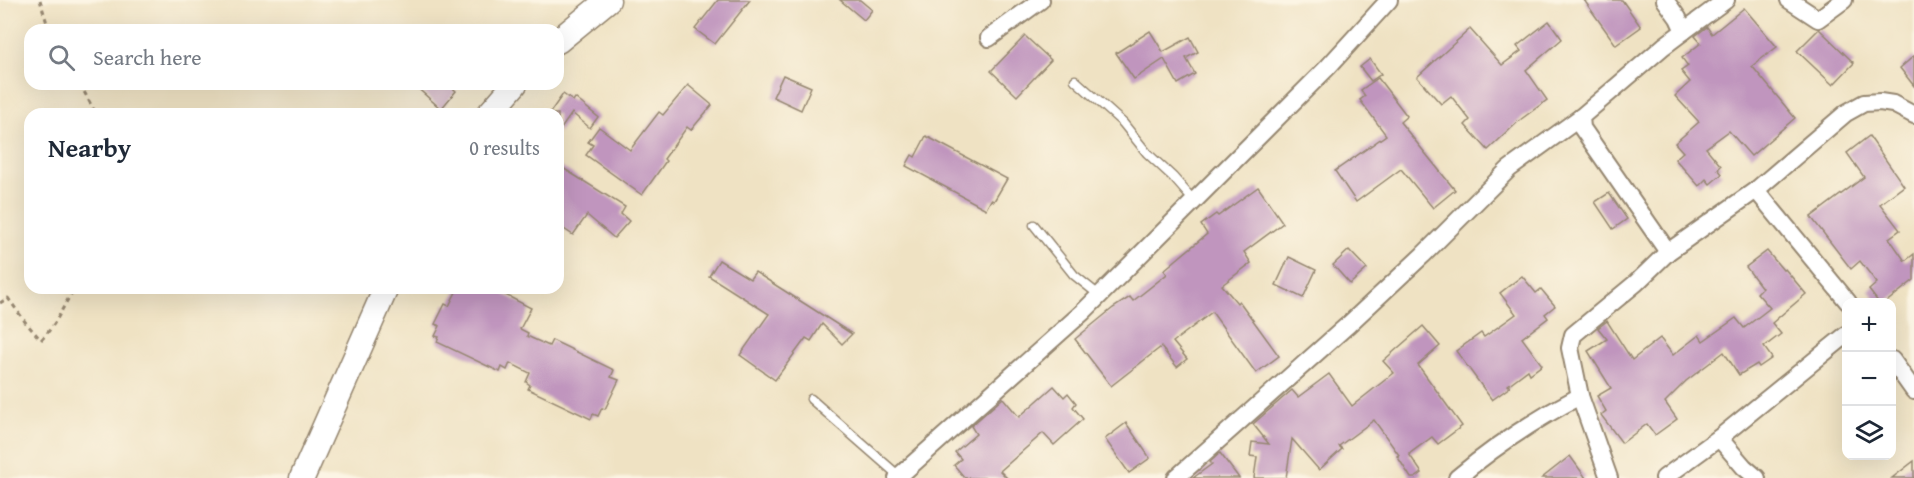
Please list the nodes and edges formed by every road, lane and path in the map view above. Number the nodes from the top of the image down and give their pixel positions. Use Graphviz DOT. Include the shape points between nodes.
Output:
graph roads {
  1 [pos="40,0"];
  2 [pos="608,0"];
  3 [pos="1041,0"];
  4 [pos="1389,0"];
  5 [pos="1665,0"];
  6 [pos="1726,0"];
  7 [pos="1789,0"];
  8 [pos="1844,0"];
  9 [pos="47,24"];
  10 [pos="1684,31"];
  11 [pos="564,36"];
  12 [pos="989,38"];
  13 [pos="1075,80"];
  14 [pos="84,90"];
  15 [pos="509,90"];
  16 [pos="93,108"];
  17 [pos="494,108"];
  18 [pos="1914,115"];
  19 [pos="1581,117"];
  20 [pos="1756,190"];
  21 [pos="1194,201"];
  22 [pos="1034,225"];
  23 [pos="1668,252"];
  24 [pos="71,294"];
  25 [pos="383,294"];
  26 [pos="1099,295"];
  27 [pos="1844,298"];
  28 [pos="0,303"];
  29 [pos="1842,338"];
  30 [pos="1896,366"];
  31 [pos="1914,391"];
  32 [pos="1580,396"];
  33 [pos="811,399"];
  34 [pos="1719,438"];
  35 [pos="899,477"];
  36 [pos="302,478"];
  37 [pos="1176,478"];
  38 [pos="1457,478"];
  39 [pos="1609,478"];
  40 [pos="1664,478"];
  41 [pos="1758,478"];
  1 -- 9 [label="path"];
  2 -- 11 [label="main road"];
  3 -- 12 [label="street"];
  4 -- 21 [label="street"];
  5 -- 10 [label="street"];
  6 -- 10 [label="street"];
  7 -- 8 [label="street" via="1818,19"];
  10 -- 19 [label="street"];
  13 -- 21 [label="lane" via="1117,117"];
  14 -- 16 [label="path"];
  15 -- 17 [label="main road"];
  18 -- 20 [label="street" via="1893,104 1864,103 1846,113"];
  19 -- 23 [label="street" via="1582,128"];
  19 -- 37 [label="street" via="1509,169 1349,324"];
  20 -- 23 [label="street"];
  20 -- 27 [label="street"];
  21 -- 26 [label="street"];
  22 -- 26 [label="lane" via="1074,275"];
  23 -- 32 [label="street" via="1573,335 1570,348"];
  24 -- 28 [label="path" via="53,328 41,340 8,298"];
  25 -- 36 [label="main road"];
  26 -- 35 [label="street"];
  29 -- 34 [label="street"];
  30 -- 31 [label="street"];
  32 -- 38 [label="street" via="1508,439"];
  32 -- 39 [label="street"];
  33 -- 35 [label="lane"];
  34 -- 40 [label="street"];
  34 -- 41 [label="street"];
}
